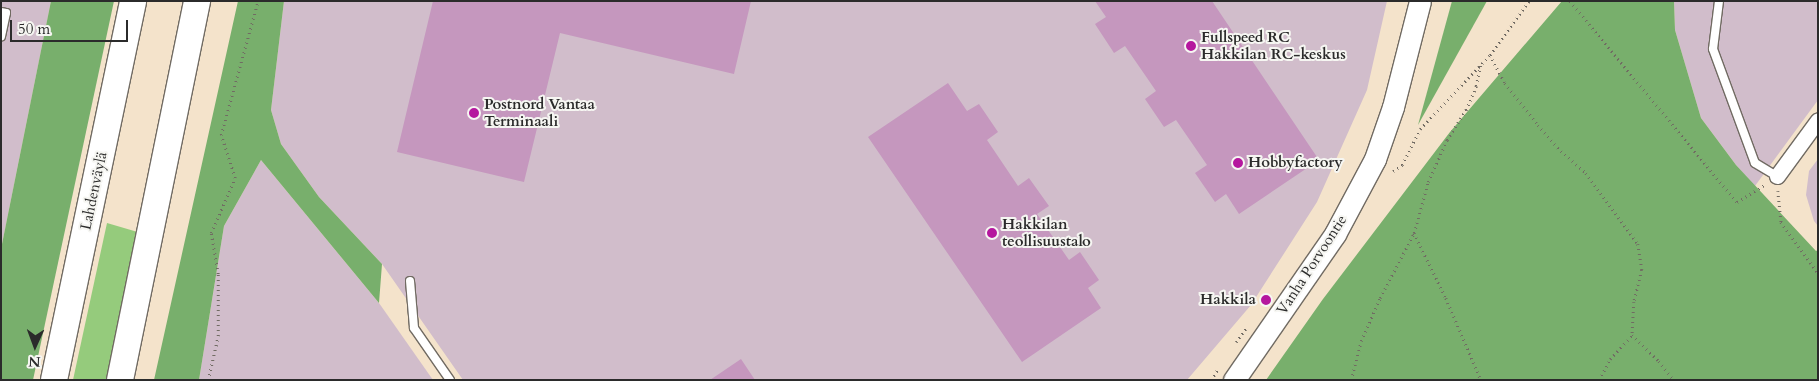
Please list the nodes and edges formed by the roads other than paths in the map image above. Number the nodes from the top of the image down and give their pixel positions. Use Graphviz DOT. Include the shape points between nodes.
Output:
graph roads {
  1 [pos="133,1"];
  2 [pos="197,1"];
  3 [pos="1420,1"];
  4 [pos="1719,1"];
  5 [pos="1,12"];
  6 [pos="1,36"];
  7 [pos="1818,120"];
  8 [pos="1777,176"];
  9 [pos="410,281"];
  10 [pos="1228,372"];
  11 [pos="54,380"];
  12 [pos="120,380"];
  13 [pos="450,380"];
  1 -- 11 [label="highway, Lahdenväylä"];
  2 -- 12 [label="highway"];
  3 -- 10 [label="main road, Vanha Porvoontie" via="1393,107 1375,159 1336,234"];
  4 -- 8 [label="lane" via="1713,49 1755,163"];
  5 -- 6 [label="lane" via="6,13"];
  7 -- 8 [label="street"];
  9 -- 13 [label="lane" via="414,328"];
}
